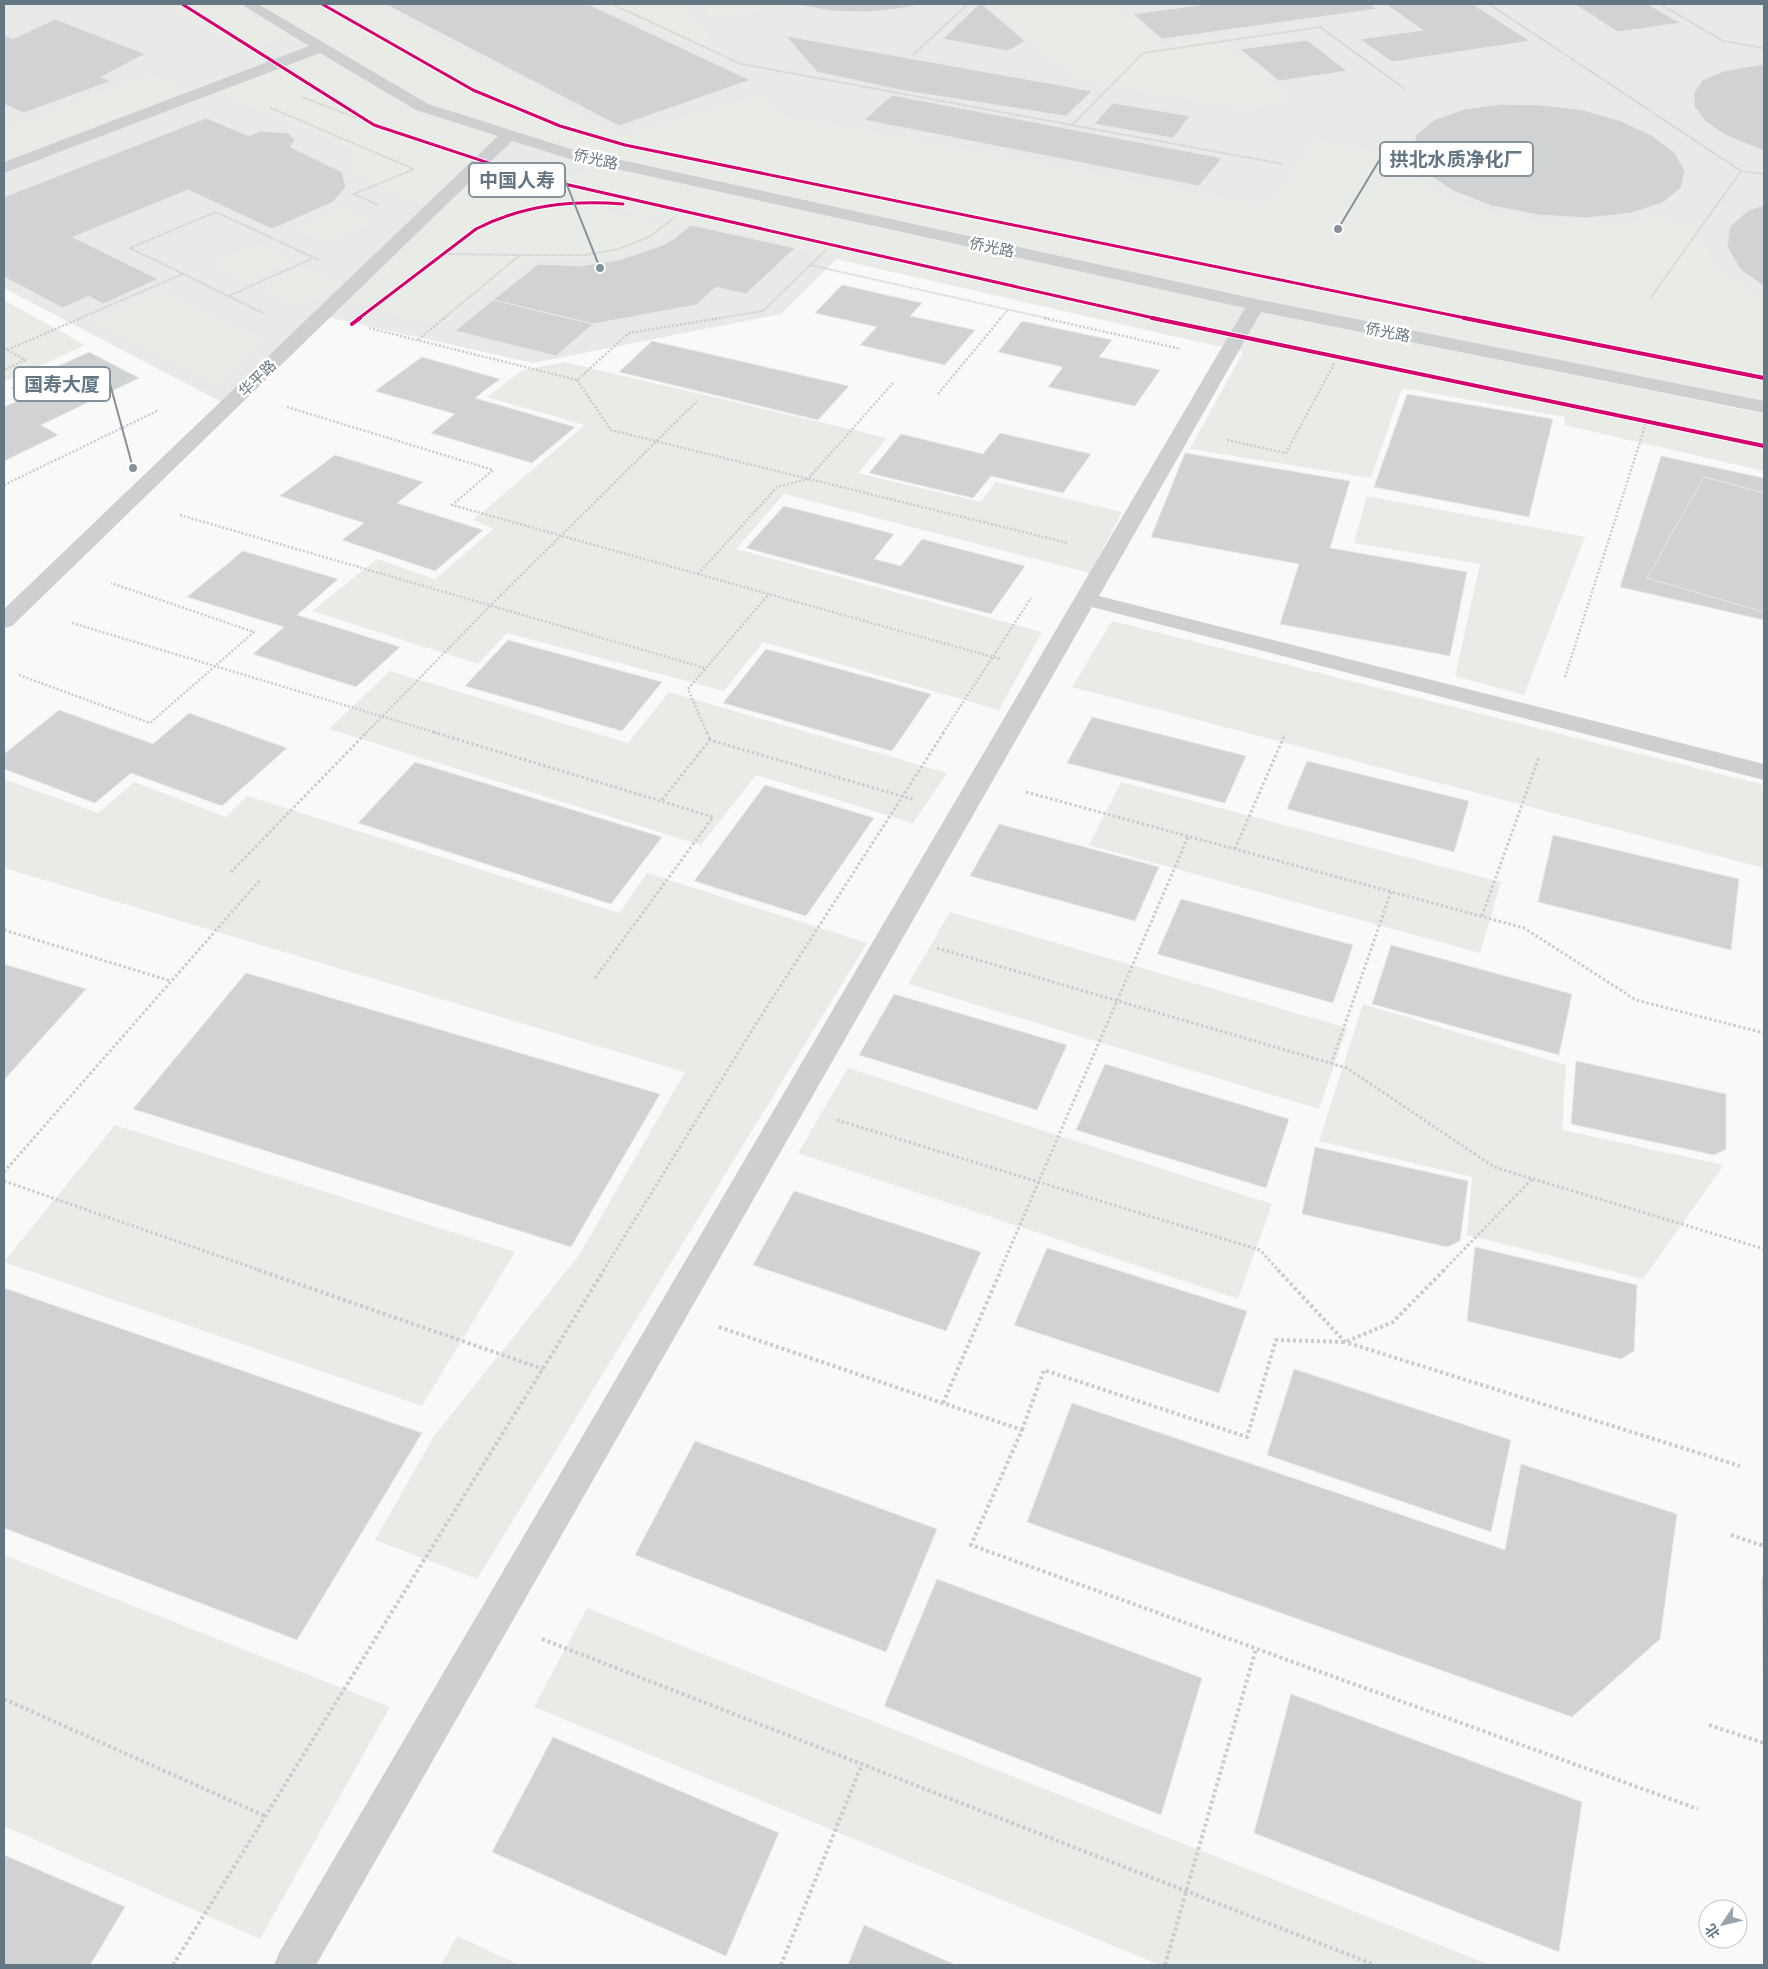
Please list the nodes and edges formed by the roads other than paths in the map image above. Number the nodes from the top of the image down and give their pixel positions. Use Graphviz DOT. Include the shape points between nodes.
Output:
graph roads {
  1 [pos="248,4"];
  2 [pos="321,47"];
  3 [pos="510,135"];
  4 [pos="4,168"];
  5 [pos="1256,305"];
  6 [pos="1764,407"];
  7 [pos="1086,599"];
  8 [pos="4,621"];
  9 [pos="1764,772"];
  10 [pos="294,1965"];
  1 -- 2 [label="street, 侨光路"];
  2 -- 3 [label="street, 侨光路" via="422,107"];
  2 -- 4 [label="street"];
  3 -- 5 [label="street, 侨光路" via="576,155"];
  3 -- 8 [label="street, 华平路"];
  5 -- 6 [label="street, 侨光路"];
  5 -- 7 [label="street"];
  7 -- 9 [label="street"];
  7 -- 10 [label="street"];
}
